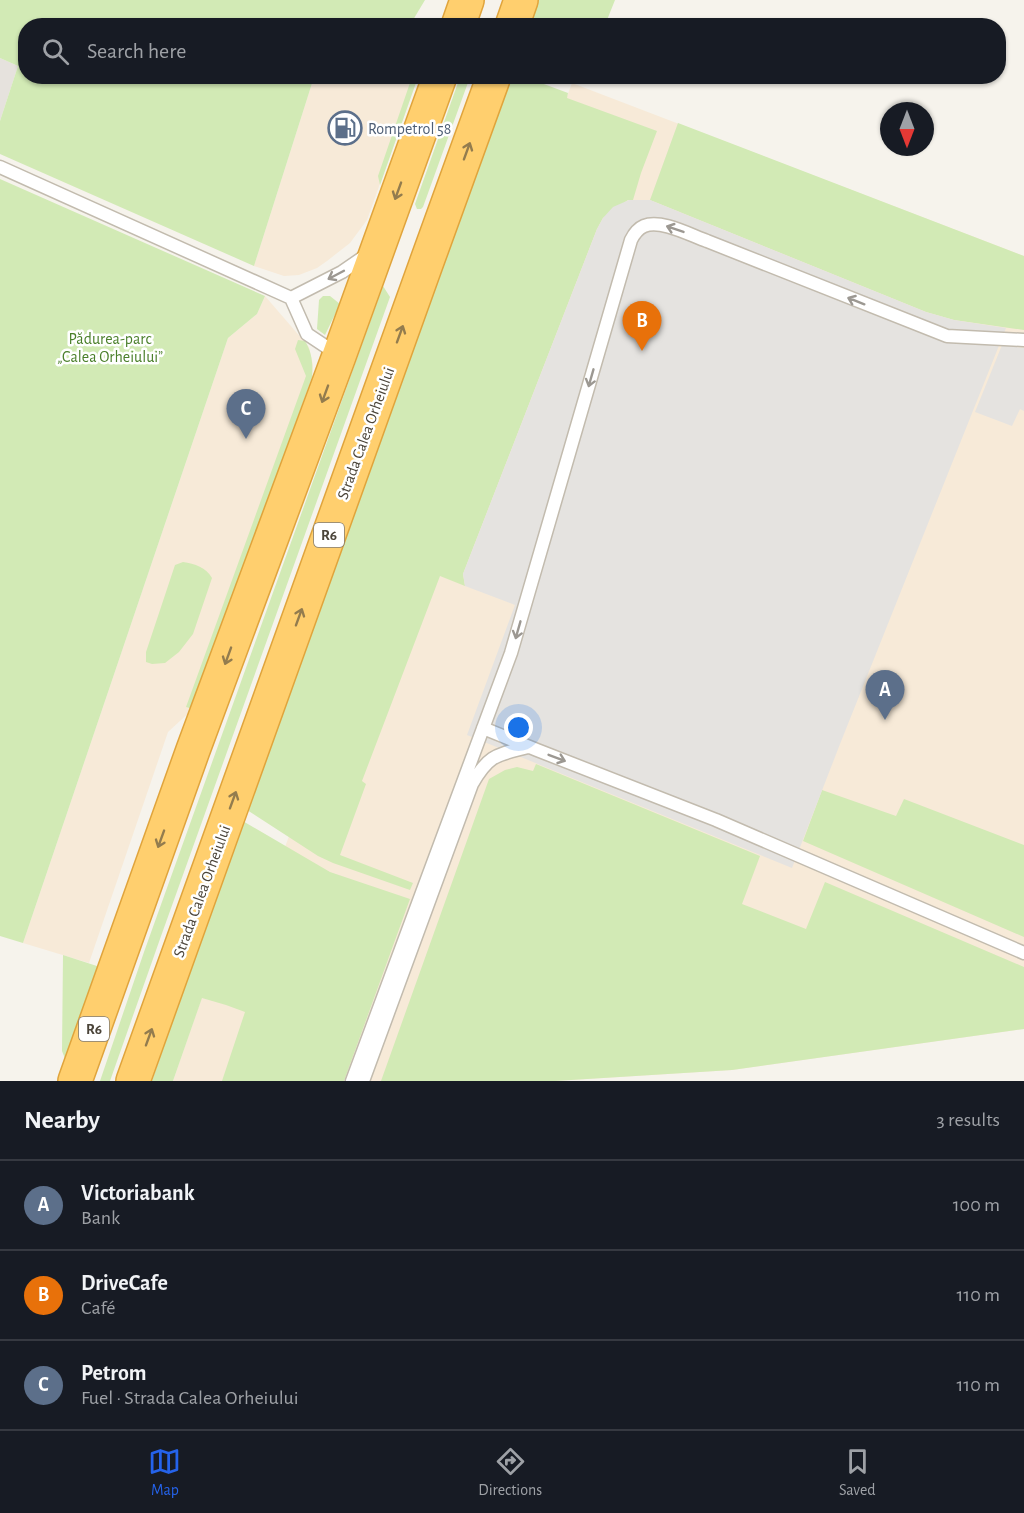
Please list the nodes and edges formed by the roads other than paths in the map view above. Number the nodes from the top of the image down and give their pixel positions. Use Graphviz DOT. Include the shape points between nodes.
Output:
graph roads {
  1 [pos="467,0"];
  2 [pos="521,0"];
  3 [pos="461,18"];
  4 [pos="515,18"];
  5 [pos="437,84"];
  6 [pos="491,84"];
  7 [pos="0,167"];
  8 [pos="378,248"];
  9 [pos="426,264"];
  10 [pos="291,298"];
  11 [pos="1024,340"];
  12 [pos="339,356"];
  13 [pos="483,728"];
  14 [pos="508,739"];
  15 [pos="528,747"];
  16 [pos="500,754"];
  17 [pos="1024,953"];
  18 [pos="75,1081"];
  19 [pos="133,1081"];
  20 [pos="352,1081"];
  21 [pos="363,1081"];
  1 -- 3 [label="highway"];
  2 -- 4 [label="highway"];
  5 -- 8 [label="highway, R6, one-way"];
  9 -- 6 [label="highway, Strada Calea Orheiului / R6, one-way"];
  7 -- 10 [label="lane"];
  8 -- 9 [label="highway"];
  8 -- 10 [label="lane, one-way"];
  8 -- 12 [label="highway, R6"];
  19 -- 9 [label="highway, Strada Calea Orheiului / R6, one-way"];
  10 -- 12 [label="lane" via="308,334"];
  11 -- 13 [label="lane, one-way" via="947,336 667,226 645,225 631,240 511,653"];
  12 -- 18 [label="highway, R6, one-way"];
  13 -- 14 [label="lane"];
  13 -- 20 [label="lane"];
  14 -- 15 [label="lane"];
  14 -- 16 [label="lane"];
  15 -- 16 [label="lane"];
  15 -- 17 [label="lane, one-way" via="716,820"];
  16 -- 21 [label="lane" via="487,761 472,784"];
}
